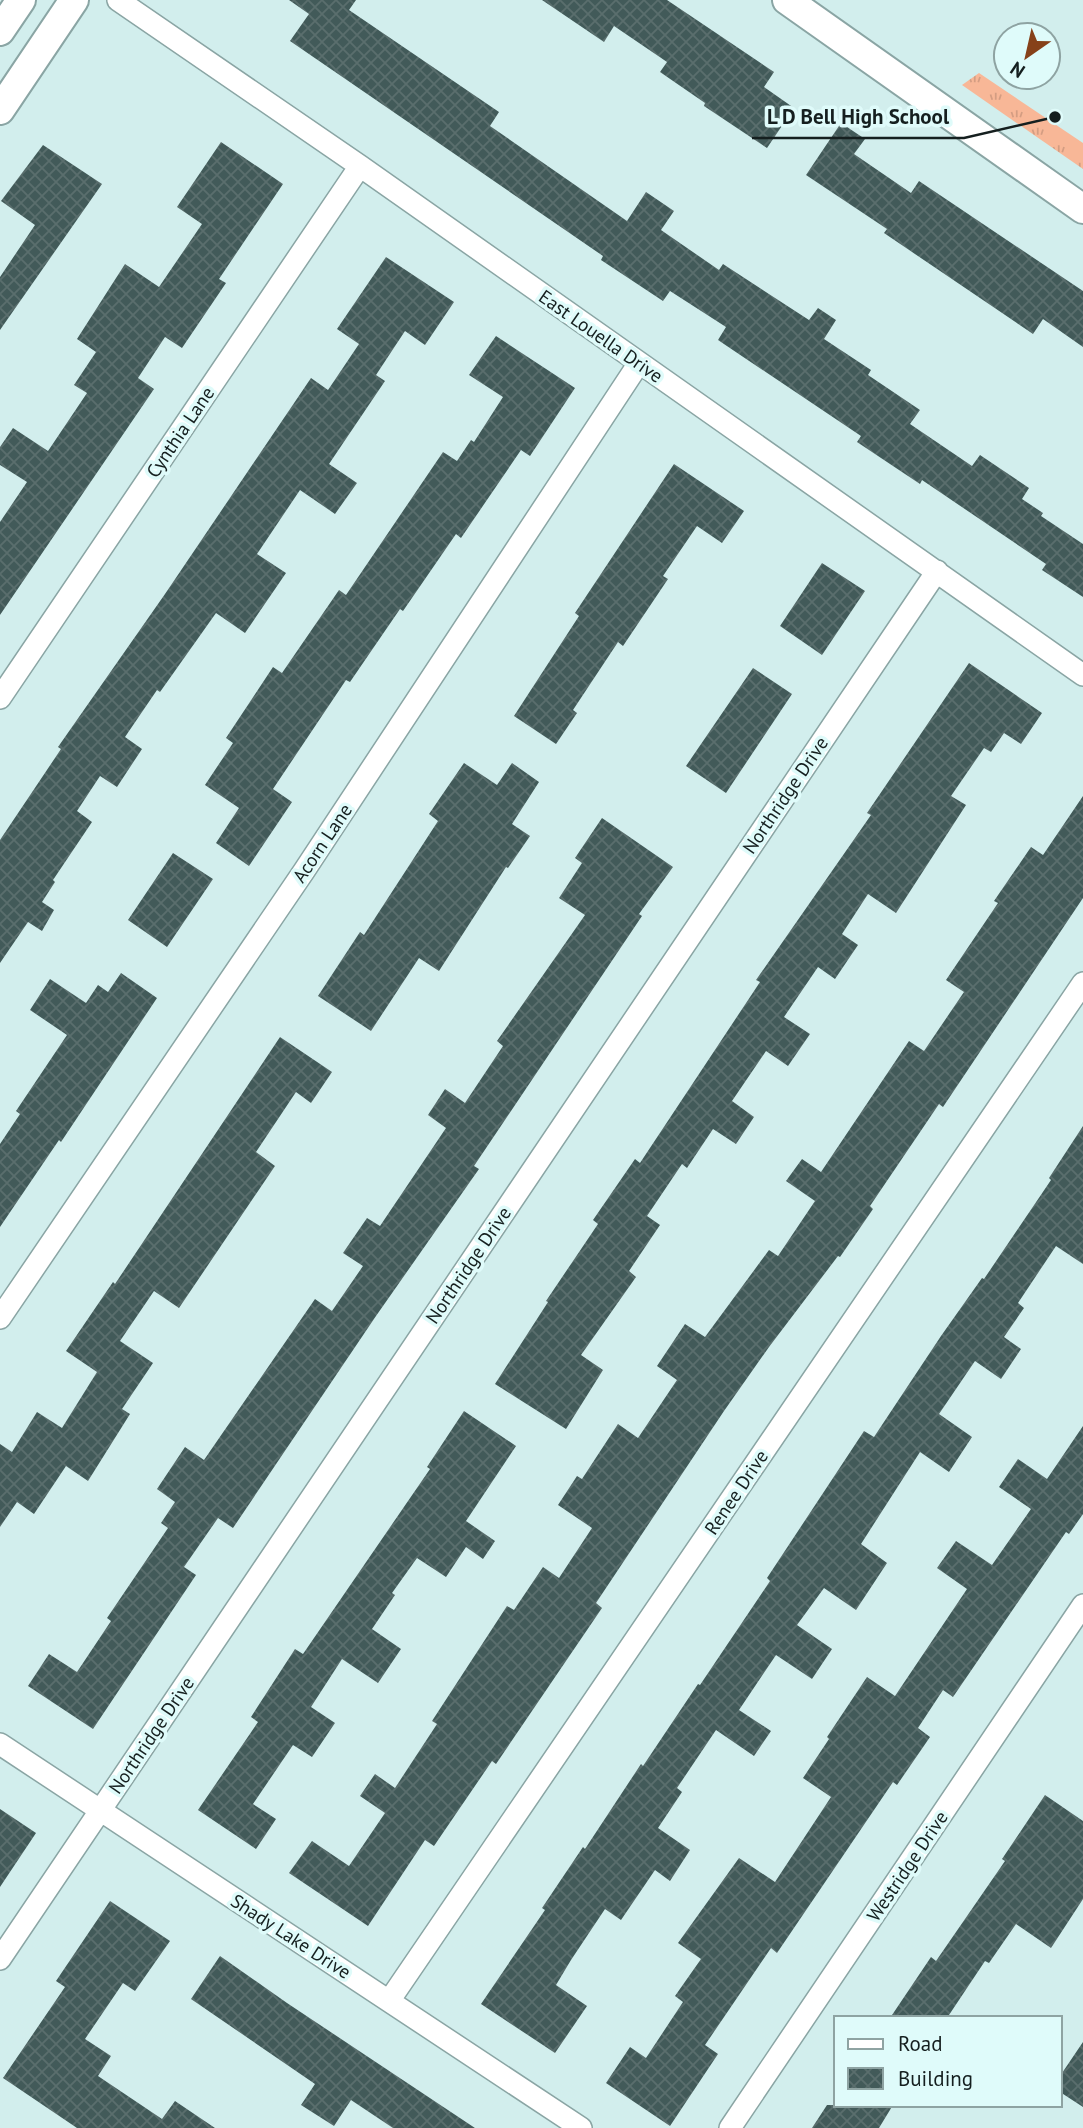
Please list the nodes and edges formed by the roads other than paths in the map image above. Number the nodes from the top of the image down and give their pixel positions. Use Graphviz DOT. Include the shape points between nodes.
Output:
graph roads {
  1 [pos="21,0"];
  2 [pos="74,0"];
  3 [pos="118,0"];
  4 [pos="787,0"];
  5 [pos="0,31"];
  6 [pos="0,110"];
  7 [pos="360,166"];
  8 [pos="1083,209"];
  9 [pos="639,363"];
  10 [pos="937,570"];
  11 [pos="1083,675"];
  12 [pos="0,698"];
  13 [pos="1083,983"];
  14 [pos="0,1318"];
  15 [pos="1083,1605"];
  16 [pos="0,1744"];
  17 [pos="100,1811"];
  18 [pos="0,1959"];
  19 [pos="389,2001"];
  20 [pos="581,2128"];
  21 [pos="730,2128"];
  1 -- 5 [label="street"];
  2 -- 6 [label="street"];
  3 -- 7 [label="street, East Louella Drive"];
  4 -- 8 [label="street"];
  7 -- 9 [label="street, East Louella Drive"];
  7 -- 12 [label="street, Cynthia Lane"];
  9 -- 10 [label="street, East Louella Drive"];
  9 -- 14 [label="street, Acorn Lane" via="304,871"];
  10 -- 11 [label="street, East Louella Drive"];
  10 -- 17 [label="street, Northridge Drive"];
  13 -- 19 [label="street, Renee Drive"];
  15 -- 21 [label="street, Westridge Drive"];
  16 -- 17 [label="street, Shady Lake Drive"];
  17 -- 18 [label="street, Northridge Drive"];
  17 -- 19 [label="street, Shady Lake Drive"];
  19 -- 20 [label="street, Shady Lake Drive"];
}
